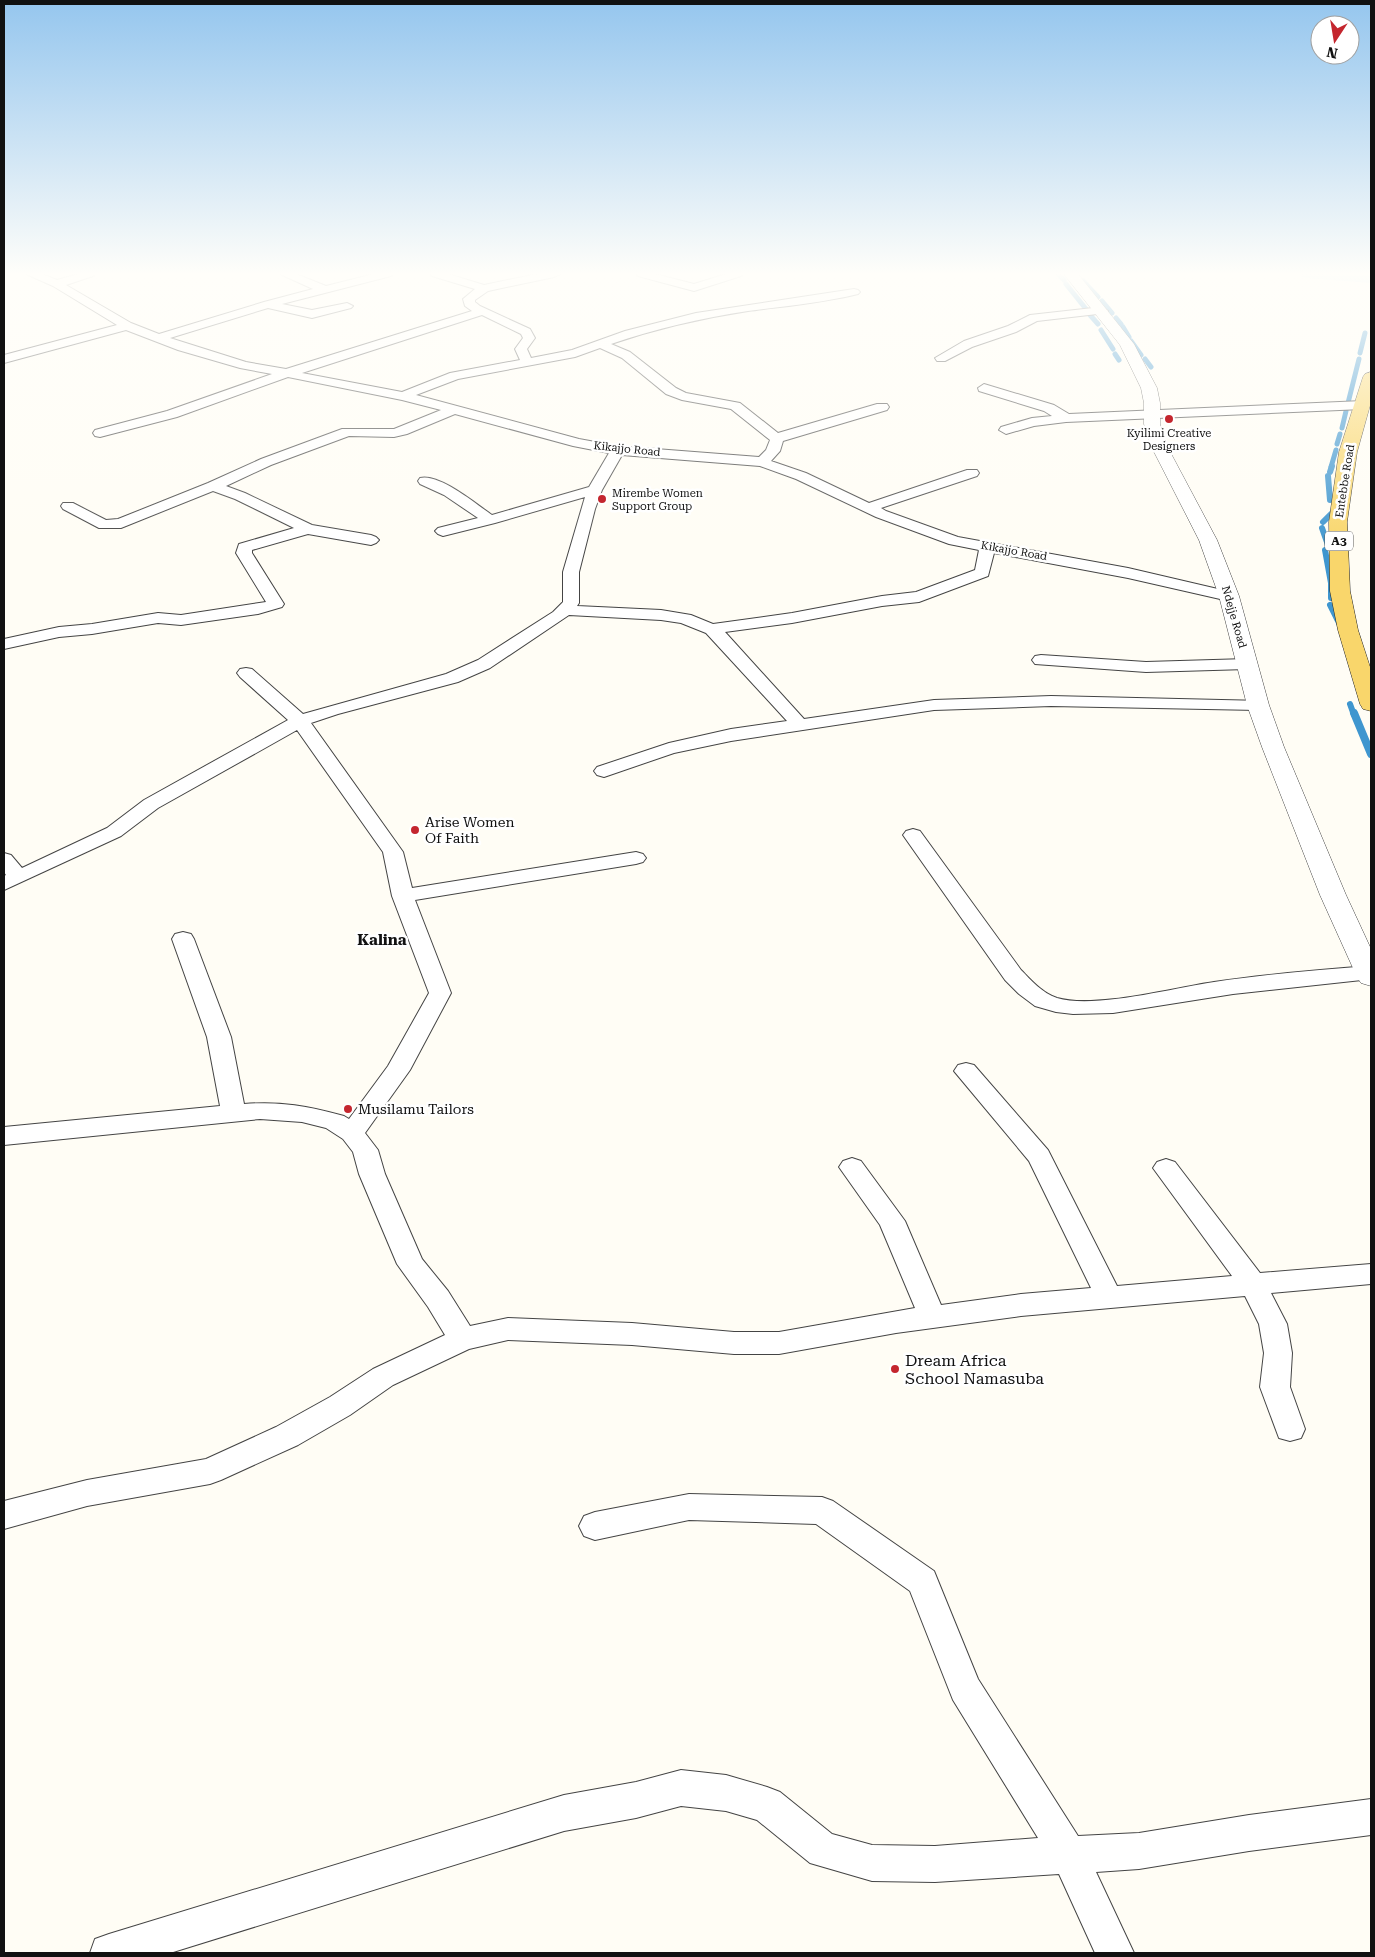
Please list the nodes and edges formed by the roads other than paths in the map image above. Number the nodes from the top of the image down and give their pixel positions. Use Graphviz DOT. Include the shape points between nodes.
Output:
graph roads {
  1 [pos="245,365"];
  2 [pos="312,365"];
  3 [pos="510,365"];
  4 [pos="639,365"];
  5 [pos="1138,365"];
  6 [pos="285,374"];
  7 [pos="1371,377"];
  8 [pos="984,388"];
  9 [pos="403,396"];
  10 [pos="1363,405"];
  11 [pos="882,407"];
  12 [pos="455,409"];
  13 [pos="1153,416"];
  14 [pos="1066,418"];
  15 [pos="1006,430"];
  16 [pos="100,433"];
  17 [pos="777,438"];
  18 [pos="617,450"];
  19 [pos="762,462"];
  20 [pos="972,472"];
  21 [pos="425,481"];
  22 [pos="213,486"];
  23 [pos="594,490"];
  24 [pos="68,506"];
  25 [pos="866,508"];
  26 [pos="490,520"];
  27 [pos="308,529"];
  28 [pos="443,531"];
  29 [pos="371,540"];
  30 [pos="988,547"];
  31 [pos="1230,596"];
  32 [pos="567,610"];
  33 [pos="712,629"];
  34 [pos="4,644"];
  35 [pos="1042,660"];
  36 [pos="1247,664"];
  37 [pos="246,673"];
  38 [pos="1371,704"];
  39 [pos="1258,705"];
  40 [pos="300,721"];
  41 [pos="799,724"];
  42 [pos="604,771"];
  43 [pos="913,835"];
  44 [pos="636,858"];
  45 [pos="4,859"];
  46 [pos="11,881"];
  47 [pos="403,896"];
  48 [pos="183,939"];
  49 [pos="1370,975"];
  50 [pos="966,1071"];
  51 [pos="234,1113"];
  52 [pos="352,1134"];
  53 [pos="4,1136"];
  54 [pos="852,1167"];
  55 [pos="1166,1168"];
  56 [pos="1371,1274"];
  57 [pos="1253,1284"];
  58 [pos="1109,1297"];
  59 [pos="932,1317"];
  60 [pos="463,1339"];
  61 [pos="1290,1429"];
  62 [pos="4,1515"];
  63 [pos="596,1526"];
  64 [pos="1371,1817"];
  65 [pos="1070,1856"];
  66 [pos="109,1953"];
  67 [pos="1115,1953"];
  1 -- 6 [label="street, Kikajjo Road"];
  2 -- 6 [label="street"];
  3 -- 9 [label="street" via="455,376"];
  4 -- 17 [label="street" via="682,396 735,406"];
  5 -- 13 [label="street, Ndejje Road" via="1149,388"];
  6 -- 9 [label="street, Kikajjo Road"];
  6 -- 16 [label="street" via="172,414"];
  7 -- 10 [label="main road, Entebbe Road / A3"];
  8 -- 14 [label="street" via="1049,408"];
  9 -- 12 [label="street, Kikajjo Road"];
  10 -- 13 [label="street"];
  10 -- 38 [label="main road, Entebbe Road / A3" via="1348,452 1338,522 1340,591 1348,630"];
  11 -- 17 [label="street"];
  12 -- 18 [label="street, Kikajjo Road" via="559,438"];
  12 -- 22 [label="street" via="394,433 347,432"];
  13 -- 14 [label="street"];
  13 -- 31 [label="street, Ndejje Road" via="1152,424 1159,446 1208,540"];
  14 -- 15 [label="street" via="1032,422"];
  17 -- 19 [label="street" via="773,451"];
  18 -- 19 [label="street, Kikajjo Road"];
  18 -- 23 [label="street"];
  19 -- 25 [label="street, Kikajjo Road" via="801,476"];
  20 -- 25 [label="street"];
  21 -- 26 [label="street" via="449,492"];
  22 -- 24 [label="street" via="112,525 104,525"];
  22 -- 27 [label="street"];
  23 -- 26 [label="street"];
  23 -- 32 [label="street" via="572,564 571,603"];
  25 -- 30 [label="street, Kikajjo Road" via="954,541"];
  26 -- 28 [label="street"];
  27 -- 29 [label="street"];
  27 -- 34 [label="street" via="244,547 244,553 276,604 181,620 158,618 59,632"];
  30 -- 31 [label="street, Kikajjo Road"];
  30 -- 33 [label="street" via="982,573 919,597"];
  31 -- 36 [label="street, Ndejje Road"];
  32 -- 33 [label="street" via="685,619"];
  32 -- 40 [label="street" via="484,664 452,678"];
  33 -- 41 [label="street"];
  35 -- 36 [label="street" via="1146,667"];
  36 -- 39 [label="street, Ndejje Road"];
  37 -- 40 [label="street"];
  39 -- 41 [label="street" via="992,702 925,706"];
  39 -- 49 [label="street, Ndejje Road" via="1333,895"];
  40 -- 46 [label="street" via="151,804 114,832"];
  40 -- 47 [label="street" via="393,852"];
  41 -- 42 [label="street" via="669,749"];
  43 -- 49 [label="street" via="1013,975 1030,993 1054,1005 1115,1004 1255,983"];
  44 -- 47 [label="street"];
  45 -- 46 [label="street"];
  47 -- 52 [label="street" via="440,993 398,1070"];
  48 -- 51 [label="street" via="220,1037"];
  50 -- 58 [label="street" via="1039,1156"];
  51 -- 52 [label="street" via="302,1113 335,1122"];
  51 -- 53 [label="street"];
  52 -- 60 [label="street" via="365,1150 411,1264"];
  54 -- 59 [label="street" via="892,1221"];
  55 -- 57 [label="street"];
  56 -- 57 [label="street"];
  57 -- 58 [label="street"];
  57 -- 61 [label="street" via="1273,1324 1278,1353 1275,1387"];
  58 -- 59 [label="street"];
  59 -- 60 [label="street" via="779,1343 508,1329"];
  60 -- 62 [label="street" via="383,1377 287,1436 210,1472 86,1493"];
  63 -- 65 [label="street" via="689,1507 822,1511 923,1581 965,1690"];
  64 -- 65 [label="street" via="1139,1851"];
  65 -- 66 [label="street" via="935,1864 872,1863 823,1850 767,1805 726,1793 681,1788 564,1813"];
  65 -- 67 [label="street"];
}
